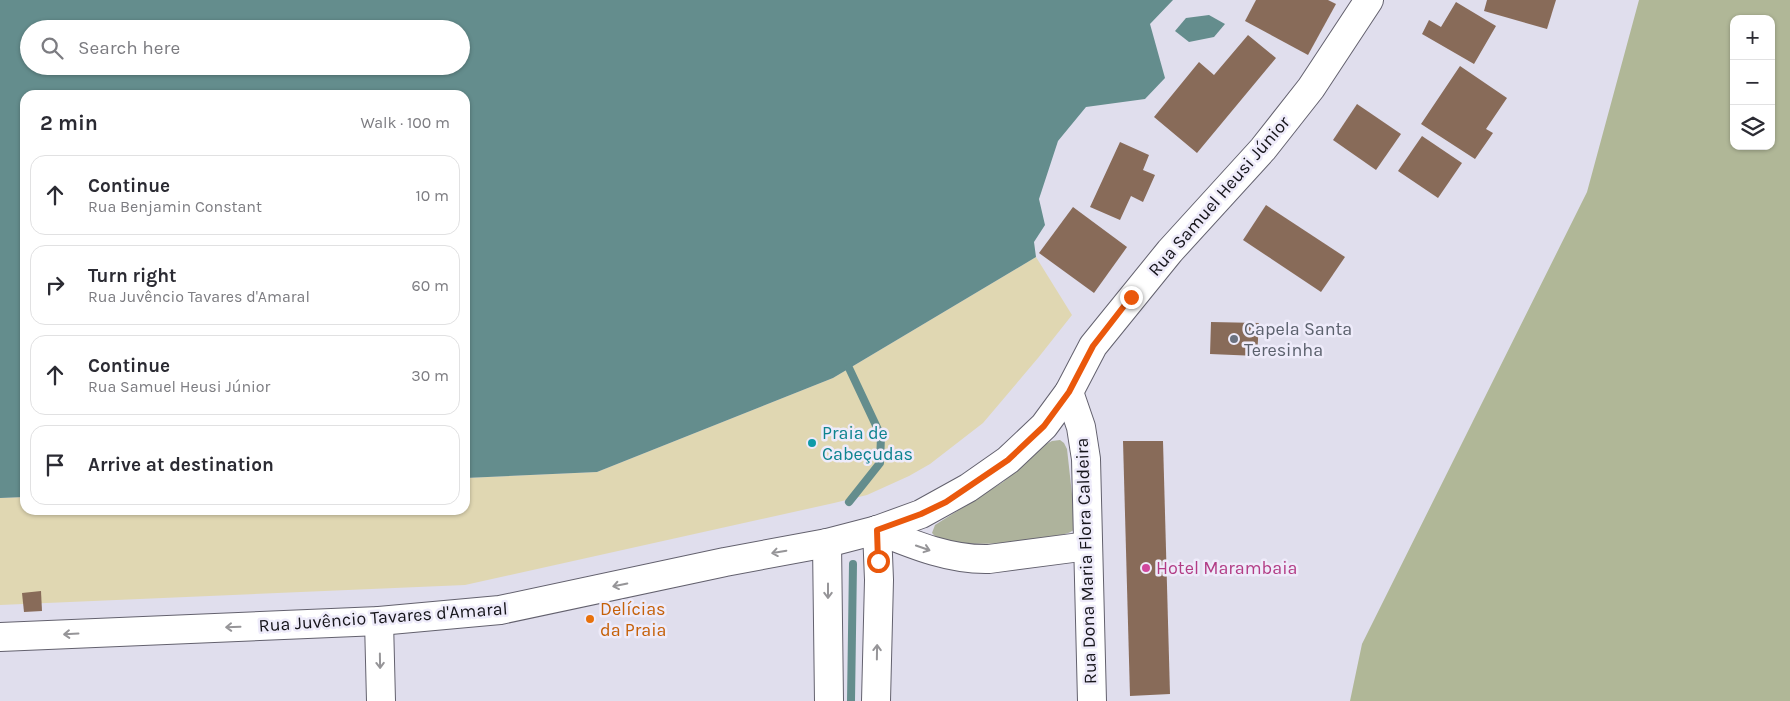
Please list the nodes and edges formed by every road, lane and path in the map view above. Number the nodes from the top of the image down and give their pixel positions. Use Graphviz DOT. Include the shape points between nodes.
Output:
graph roads {
  1 [pos="1369,0"];
  2 [pos="1069,392"];
  3 [pos="877,530"];
  4 [pos="827,543"];
  5 [pos="1088,546"];
  6 [pos="379,621"];
  7 [pos="0,637"];
  8 [pos="381,701"];
  9 [pos="828,701"];
  10 [pos="876,701"];
  11 [pos="1092,701"];
  1 -- 2 [label="street, Rua Samuel Heusi Júnior" via="1311,88 1263,149 1170,251 1093,346"];
  2 -- 3 [label="street, Rua Juvêncio Tavares d'Amaral" via="1044,426 1008,460 946,502"];
  2 -- 5 [label="street, Rua Dona Maria Flora Caldeira" via="1081,427 1086,459"];
  3 -- 4 [label="street, Rua Juvêncio Tavares d'Amaral"];
  3 -- 5 [label="street, one-way" via="924,548 974,560"];
  10 -- 3 [label="street, one-way"];
  4 -- 6 [label="street, Rua Juvêncio Tavares d'Amaral, one-way" via="500,610"];
  4 -- 9 [label="street, one-way"];
  5 -- 11 [label="street, Rua Dona Maria Flora Caldeira"];
  6 -- 7 [label="street, Rua Juvêncio Tavares d'Amaral, one-way"];
  6 -- 8 [label="street, one-way"];
}
